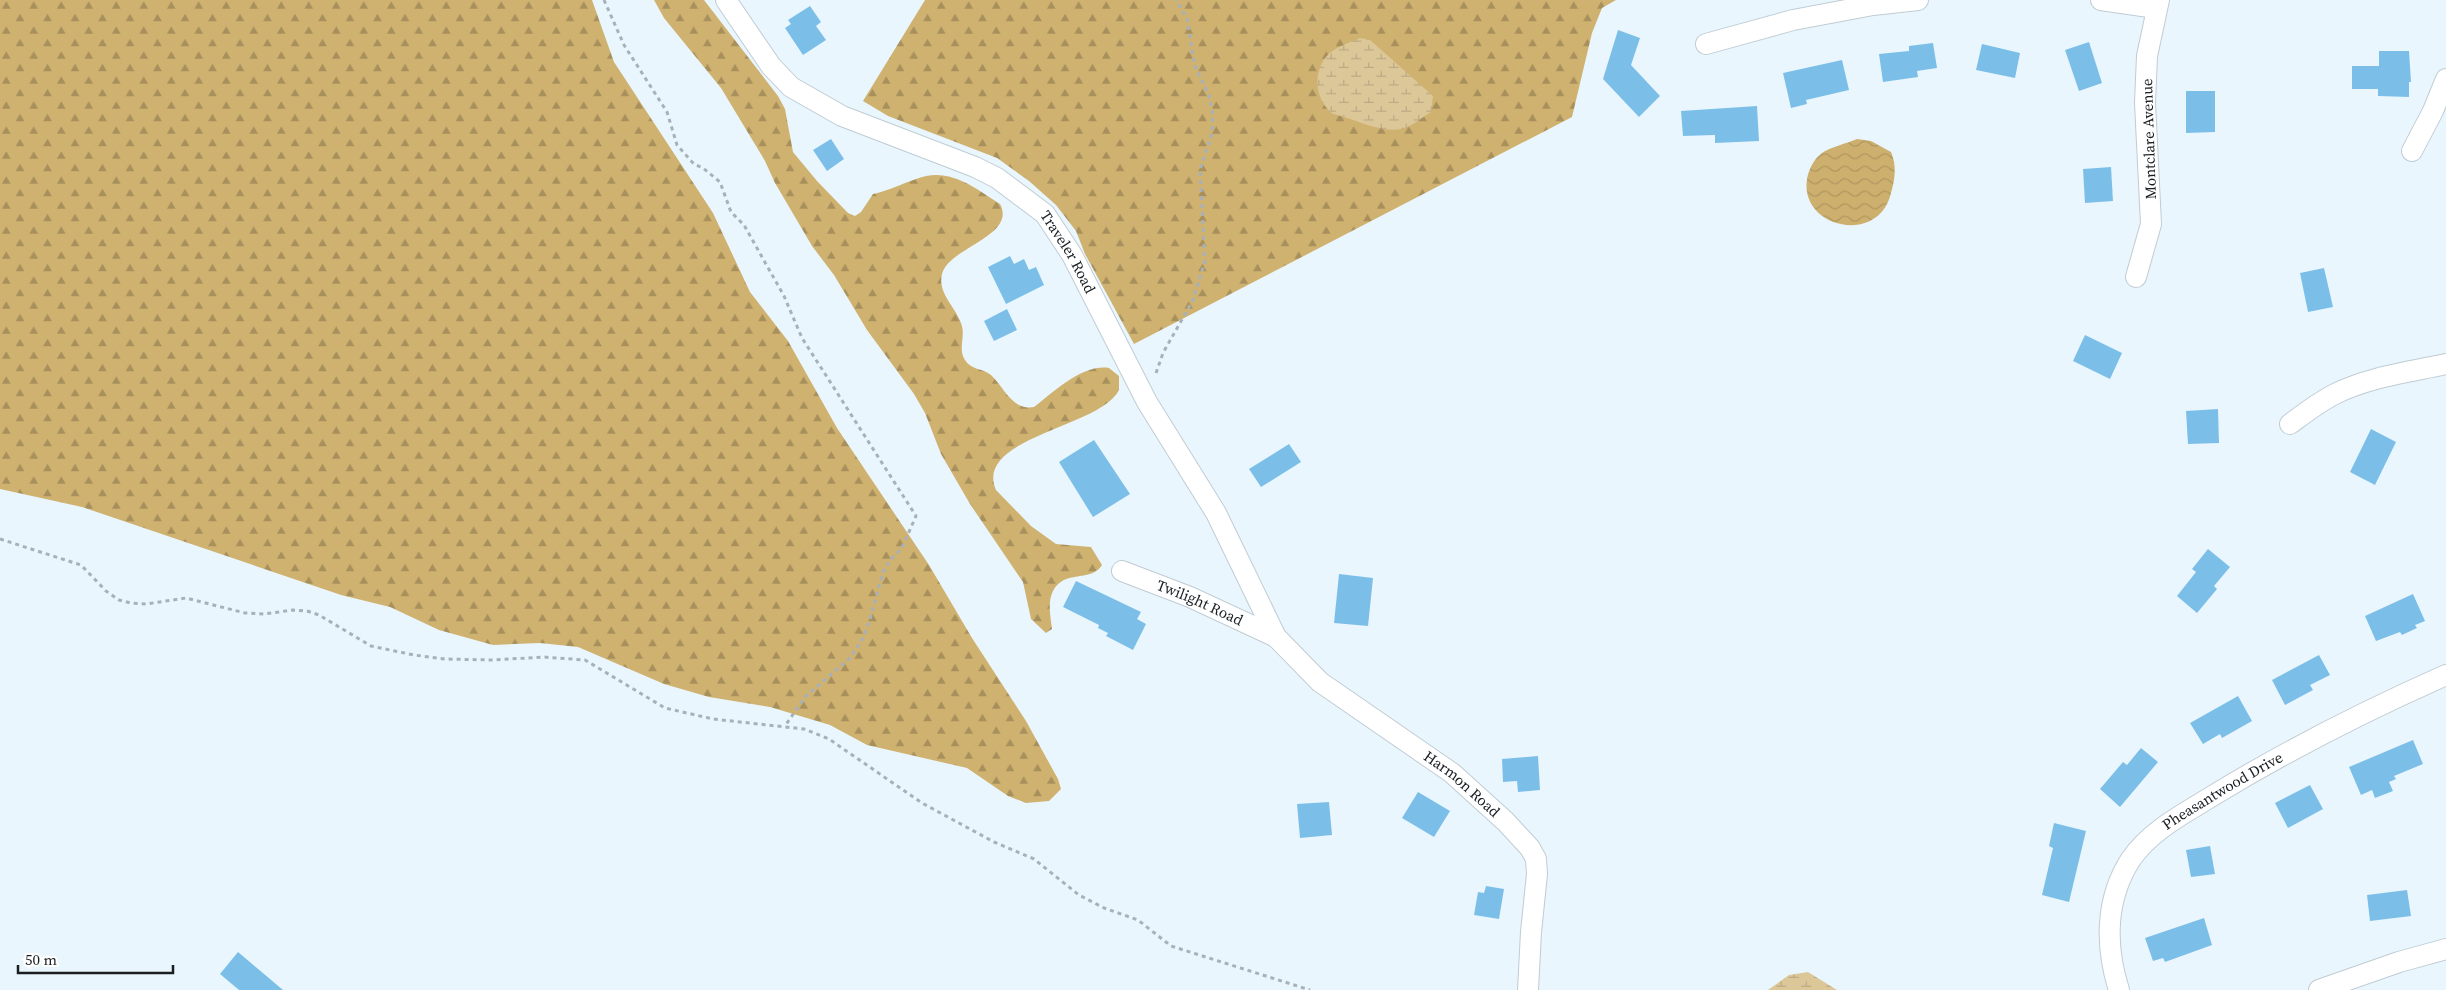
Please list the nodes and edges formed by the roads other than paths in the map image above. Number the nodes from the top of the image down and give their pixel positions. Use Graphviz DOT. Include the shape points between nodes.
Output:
graph roads {
  1 [pos="726,0"];
  2 [pos="1918,0"];
  3 [pos="2101,0"];
  4 [pos="2158,4"];
  5 [pos="1706,44"];
  6 [pos="2446,79"];
  7 [pos="2412,151"];
  8 [pos="2136,277"];
  9 [pos="2446,364"];
  10 [pos="2290,424"];
  11 [pos="1122,570"];
  12 [pos="1276,637"];
  13 [pos="2446,675"];
  14 [pos="2446,949"];
  15 [pos="1528,990"];
  16 [pos="2119,990"];
  17 [pos="2320,990"];
  1 -- 12 [label="street, Traveler Road" via="772,66 791,87 842,116 975,167 997,178 1045,214 1072,255 1147,402 1216,513"];
  2 -- 5 [label="street" via="1794,20"];
  3 -- 4 [label="street"];
  4 -- 8 [label="street, Montclare Avenue" via="2147,56 2145,103 2151,224"];
  6 -- 7 [label="street"];
  9 -- 10 [label="street" via="2345,390"];
  11 -- 12 [label="street, Twilight Road"];
  12 -- 15 [label="street, Harmon Road" via="1320,682 1452,773 1530,848 1536,858 1538,874"];
  13 -- 16 [label="street, Pheasantwood Drive" via="2329,731 2242,778 2174,819 2146,841 2124,872 2111,909 2109,950"];
  14 -- 17 [label="street"];
}
